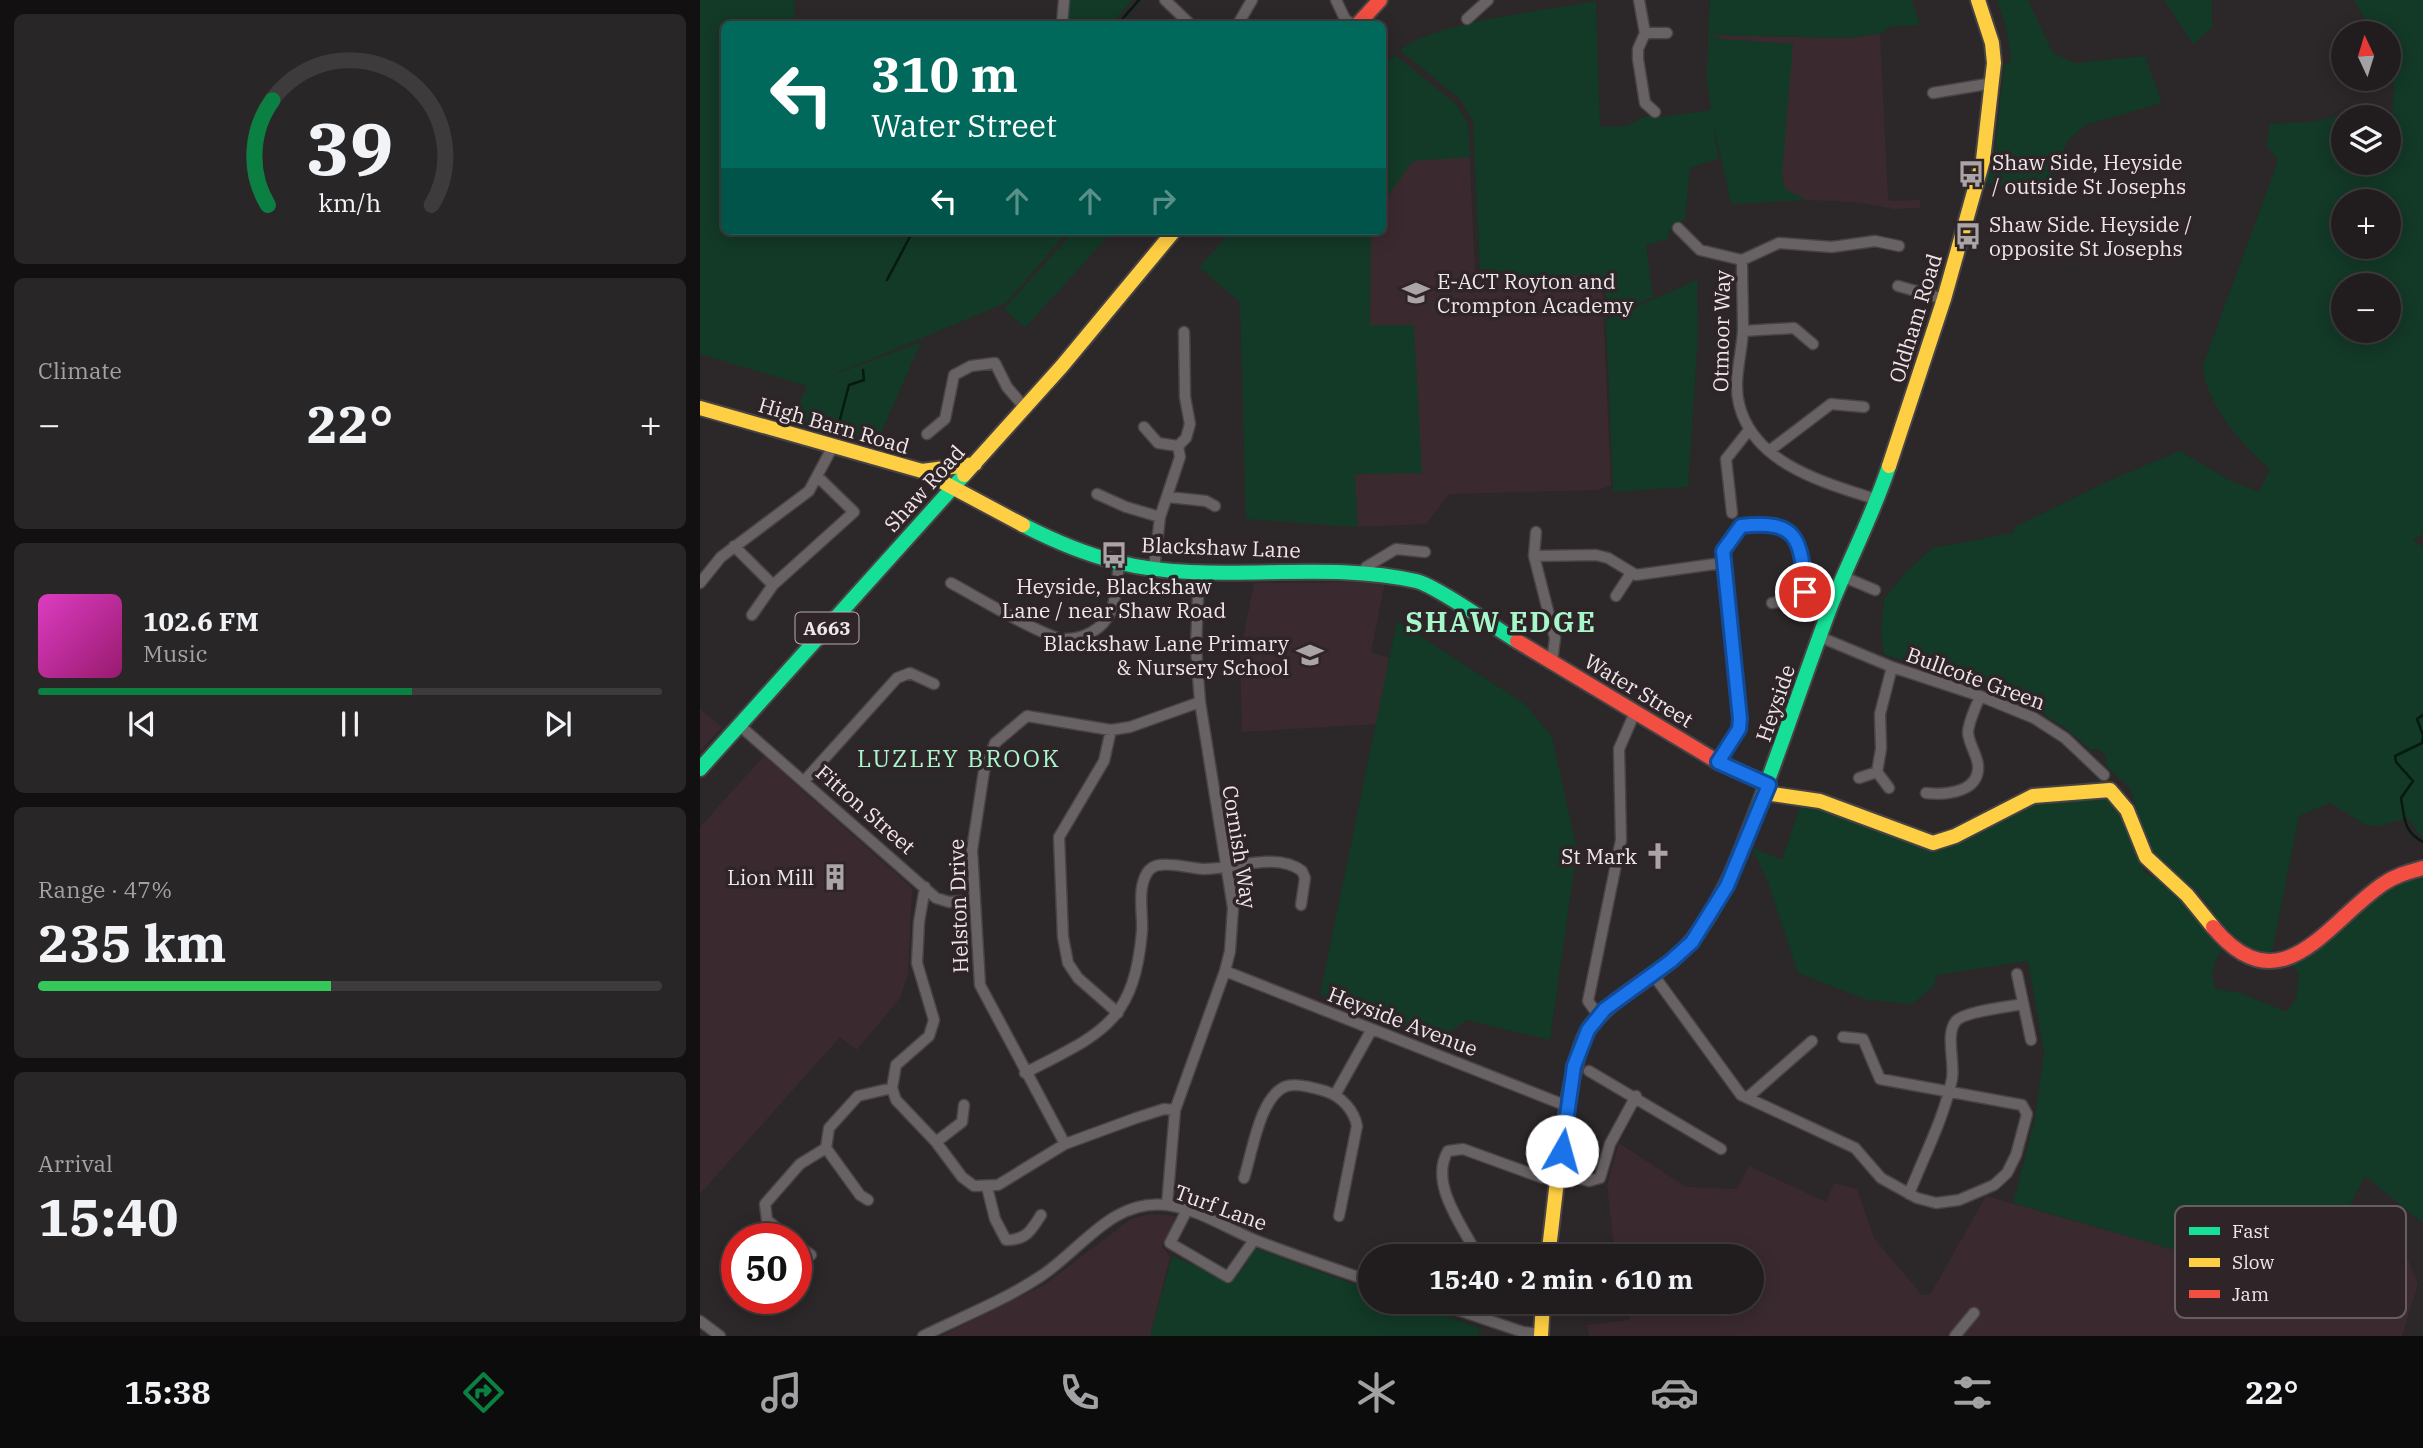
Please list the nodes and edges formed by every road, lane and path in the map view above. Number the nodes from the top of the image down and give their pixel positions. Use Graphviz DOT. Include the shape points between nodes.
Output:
graph roads {
  1 [pos="1064,0"];
  2 [pos="1165,0"];
  3 [pos="1252,0"];
  4 [pos="1336,0"];
  5 [pos="1380,0"];
  6 [pos="1488,0"];
  7 [pos="1639,0"];
  8 [pos="1978,0"];
  9 [pos="1467,19"];
  10 [pos="1062,21"];
  11 [pos="1187,21"];
  12 [pos="1240,21"];
  13 [pos="1348,21"];
  14 [pos="1361,21"];
  15 [pos="1645,33"];
  16 [pos="1667,33"];
  17 [pos="1993,83"];
  18 [pos="1933,93"];
  19 [pos="1655,112"];
  20 [pos="1678,228"];
  21 [pos="1171,235"];
  22 [pos="1899,246"];
  23 [pos="1742,260"];
  24 [pos="1898,286"];
  25 [pos="1944,299"];
  26 [pos="1743,331"];
  27 [pos="1184,332"];
  28 [pos="1813,344"];
  29 [pos="1864,407"];
  30 [pos="700,408"];
  31 [pos="1025,408"];
  32 [pos="1144,427"];
  33 [pos="1749,430"];
  34 [pos="927,434"];
  35 [pos="1178,446"];
  36 [pos="832,448"];
  37 [pos="1769,451"];
  38 [pos="975,464"];
  39 [pos="922,471"];
  40 [pos="817,477"];
  41 [pos="954,486"];
  42 [pos="1097,494"];
  43 [pos="1168,497"];
  44 [pos="1878,500"];
  45 [pos="1215,506"];
  46 [pos="1732,513"];
  47 [pos="1160,517"];
  48 [pos="1536,532"];
  49 [pos="734,546"];
  50 [pos="1425,552"];
  51 [pos="1534,556"];
  52 [pos="1119,563"];
  53 [pos="1722,563"];
  54 [pos="1154,569"];
  55 [pos="1199,570"];
  56 [pos="1364,573"];
  57 [pos="1634,574"];
  58 [pos="1844,578"];
  59 [pos="1419,582"];
  60 [pos="700,583"];
  61 [pos="951,583"];
  62 [pos="773,586"];
  63 [pos="1875,590"];
  64 [pos="1616,596"];
  65 [pos="1772,603"];
  66 [pos="752,615"];
  67 [pos="1820,637"];
  68 [pos="1552,663"];
  69 [pos="1892,667"];
  70 [pos="934,684"];
  71 [pos="1980,696"];
  72 [pos="1200,702"];
  73 [pos="1635,712"];
  74 [pos="739,725"];
  75 [pos="1111,730"];
  76 [pos="1718,762"];
  77 [pos="700,769"];
  78 [pos="1877,772"];
  79 [pos="2104,775"];
  80 [pos="1859,778"];
  81 [pos="805,780"];
  82 [pos="1889,788"];
  83 [pos="1767,789"];
  84 [pos="1926,793"];
  85 [pos="1226,866"];
  86 [pos="2423,868"];
  87 [pos="925,887"];
  88 [pos="975,900"];
  89 [pos="1301,905"];
  90 [pos="1224,971"];
  91 [pos="1652,973"];
  92 [pos="2017,974"];
  93 [pos="2023,1004"];
  94 [pos="1118,1013"];
  95 [pos="1598,1015"];
  96 [pos="1372,1029"];
  97 [pos="1843,1037"];
  98 [pos="2031,1040"];
  99 [pos="1812,1041"];
  100 [pos="1589,1071"];
  101 [pos="1025,1073"];
  102 [pos="892,1087"];
  103 [pos="1948,1093"];
  104 [pos="1335,1095"];
  105 [pos="1636,1096"];
  106 [pos="1747,1098"];
  107 [pos="964,1105"];
  108 [pos="1567,1106"];
  109 [pos="1175,1110"];
  110 [pos="936,1142"];
  111 [pos="1065,1144"];
  112 [pos="826,1148"];
  113 [pos="1721,1149"];
  114 [pos="1559,1173"];
  115 [pos="1244,1178"];
  116 [pos="1543,1178"];
  117 [pos="987,1187"];
  118 [pos="1909,1194"];
  119 [pos="868,1200"];
  120 [pos="1167,1205"];
  121 [pos="1188,1210"];
  122 [pos="1041,1215"];
  123 [pos="1339,1216"];
  124 [pos="770,1223"];
  125 [pos="1254,1240"];
  126 [pos="1470,1244"];
  127 [pos="1550,1244"];
  128 [pos="1358,1277"];
  129 [pos="1974,1313"];
  130 [pos="1471,1314"];
  131 [pos="1542,1314"];
  132 [pos="700,1321"];
  133 [pos="1541,1335"];
  134 [pos="720,1336"];
  135 [pos="923,1336"];
  136 [pos="1955,1336"];
  1 -- 10 [label="street"];
  2 -- 11 [label="street"];
  3 -- 12 [label="street"];
  4 -- 13 [label="street"];
  5 -- 14 [label="main road"];
  6 -- 9 [label="street"];
  7 -- 15 [label="street"];
  8 -- 17 [label="main road, Oldham Road" via="1992,43"];
  15 -- 16 [label="street"];
  15 -- 19 [label="street" via="1637,49 1638,60 1645,103"];
  17 -- 18 [label="street"];
  17 -- 25 [label="main road, Oldham Road" via="1983,160"];
  20 -- 23 [label="street" via="1700,250"];
  21 -- 31 [label="main road, Shaw Road / A663"];
  22 -- 23 [label="street, Otmoor Way" via="1875,241 1832,247 1779,243"];
  23 -- 26 [label="street, Otmoor Way"];
  24 -- 25 [label="street"];
  25 -- 44 [label="main road, Oldham Road"];
  26 -- 28 [label="street" via="1794,328"];
  26 -- 33 [label="street, Otmoor Way" via="1738,402"];
  27 -- 35 [label="street" via="1185,397 1191,424"];
  29 -- 37 [label="street" via="1831,404"];
  30 -- 36 [label="main road, High Barn Road"];
  31 -- 34 [label="street" via="995,363 971,366 954,375 945,419"];
  31 -- 38 [label="main road, Shaw Road / A663"];
  32 -- 35 [label="street" via="1158,443"];
  33 -- 37 [label="street, Otmoor Way"];
  33 -- 46 [label="street" via="1726,459"];
  35 -- 43 [label="street" via="1180,457"];
  36 -- 39 [label="main road, High Barn Road"];
  36 -- 40 [label="street"];
  37 -- 44 [label="street, Otmoor Way" via="1798,471"];
  38 -- 39 [label="main road"];
  38 -- 41 [label="main road, Shaw Road / A663"];
  39 -- 41 [label="main road, High Barn Road"];
  40 -- 49 [label="street" via="809,491"];
  40 -- 62 [label="street" via="853,512"];
  41 -- 52 [label="main road, Blackshaw Lane" via="1026,527"];
  41 -- 74 [label="main road, Shaw Road / A663"];
  42 -- 47 [label="street"];
  43 -- 45 [label="street"];
  43 -- 47 [label="street"];
  44 -- 58 [label="main road, Oldham Road"];
  47 -- 54 [label="street"];
  48 -- 51 [label="street"];
  49 -- 60 [label="street"];
  49 -- 62 [label="street"];
  50 -- 56 [label="street" via="1396,549"];
  51 -- 57 [label="street" via="1596,555"];
  51 -- 68 [label="street" via="1555,638"];
  52 -- 54 [label="main road, Blackshaw Lane"];
  52 -- 61 [label="street" via="1108,617 1092,633 1070,638 1051,635"];
  53 -- 57 [label="street"];
  53 -- 65 [label="street" via="1723,551 1741,526 1785,528 1799,548 1805,598"];
  53 -- 76 [label="street" via="1740,719 1739,729"];
  54 -- 55 [label="main road, Blackshaw Lane"];
  55 -- 56 [label="main road, Blackshaw Lane"];
  55 -- 72 [label="street, Cornish Way" via="1196,648"];
  56 -- 59 [label="main road, Blackshaw Lane"];
  57 -- 64 [label="street"];
  58 -- 63 [label="street"];
  58 -- 67 [label="main road, Oldham Road"];
  59 -- 68 [label="main road, Water Street"];
  62 -- 66 [label="street"];
  67 -- 69 [label="street, Bullcote Green"];
  67 -- 83 [label="main road, Heyside"];
  68 -- 73 [label="main road, Water Street"];
  69 -- 71 [label="street, Bullcote Green"];
  69 -- 78 [label="street" via="1880,714"];
  70 -- 81 [label="street" via="910,673 897,678"];
  71 -- 79 [label="street, Bullcote Green" via="2051,727"];
  71 -- 84 [label="street" via="1968,733 1977,774 1955,793"];
  72 -- 75 [label="street, Helston Drive"];
  72 -- 85 [label="street, Cornish Way"];
  73 -- 76 [label="main road, Water Street"];
  73 -- 95 [label="street" via="1619,748 1621,840 1588,1001"];
  74 -- 77 [label="main road, Shaw Road / A663"];
  74 -- 81 [label="street, Fitton Street"];
  75 -- 88 [label="street, Helston Drive" via="1027,716 995,743 984,771 972,850"];
  75 -- 94 [label="street" via="1104,761 1063,827 1057,853 1068,963"];
  76 -- 83 [label="main road, Water Street"];
  78 -- 80 [label="street"];
  78 -- 82 [label="street"];
  81 -- 87 [label="street, Fitton Street"];
  83 -- 86 [label="main road, Water Street" via="1820,801 1933,842 1955,836 2033,796 2110,790 2124,802 2143,852 2157,870 2189,897 2228,944 2246,957 2266,962 2300,954 2395,876"];
  83 -- 91 [label="main road, Heyside" via="1727,886 1709,916 1682,952"];
  85 -- 89 [label="street" via="1255,862 1298,868 1305,878"];
  85 -- 90 [label="street, Cornish Way" via="1233,908"];
  85 -- 94 [label="street" via="1160,865 1146,874 1136,967"];
  87 -- 88 [label="street, Fitton Street" via="949,902"];
  87 -- 102 [label="street" via="917,963 934,1020 929,1036 896,1066"];
  88 -- 101 [label="street, Helston Drive" via="980,985"];
  90 -- 96 [label="street, Heyside Avenue"];
  90 -- 109 [label="street, Cornish Way"];
  91 -- 95 [label="main road, Heyside"];
  91 -- 106 [label="street"];
  92 -- 93 [label="street"];
  93 -- 98 [label="street"];
  93 -- 103 [label="street" via="1958,1018 1951,1039 1955,1061"];
  94 -- 101 [label="street" via="1091,1038"];
  95 -- 108 [label="main road, Heyside" via="1577,1058"];
  96 -- 104 [label="street"];
  96 -- 108 [label="street, Heyside Avenue"];
  97 -- 103 [label="street" via="1863,1039 1880,1079"];
  99 -- 106 [label="street"];
  100 -- 105 [label="street"];
  101 -- 111 [label="street, Helston Drive"];
  102 -- 110 [label="street" via="896,1100"];
  102 -- 112 [label="street" via="858,1096 829,1128"];
  103 -- 118 [label="street"];
  103 -- 118 [label="street" via="2022,1105 2027,1114 2016,1155 1994,1185 1959,1200 1936,1203"];
  104 -- 115 [label="street" via="1293,1085 1276,1093 1265,1109"];
  104 -- 123 [label="street" via="1354,1114 1357,1126"];
  105 -- 113 [label="street"];
  105 -- 114 [label="street" via="1610,1144 1600,1178 1589,1181"];
  106 -- 118 [label="street" via="1855,1148 1881,1178"];
  107 -- 110 [label="street" via="962,1122"];
  108 -- 114 [label="main road, Heyside"];
  109 -- 111 [label="street" via="1145,1115"];
  109 -- 120 [label="street, Cornish Way"];
  110 -- 117 [label="street" via="962,1177"];
  111 -- 117 [label="street" via="998,1185"];
  112 -- 119 [label="street"];
  112 -- 124 [label="street" via="800,1164 765,1204"];
  114 -- 127 [label="main road, Heyside"];
  116 -- 126 [label="street" via="1463,1149 1446,1154 1444,1189"];
  117 -- 122 [label="street" via="1006,1240 1019,1240 1030,1233"];
  120 -- 121 [label="street, Turf Lane"];
  120 -- 135 [label="street, Turf Lane" via="1113,1218 1042,1275"];
  121 -- 125 [label="street, Turf Lane"];
  121 -- 125 [label="street" via="1170,1243 1228,1277"];
  125 -- 128 [label="street, Turf Lane"];
  129 -- 136 [label="street"];
  130 -- 133 [label="street"];
  131 -- 133 [label="main road"];
  132 -- 134 [label="street"];
}
